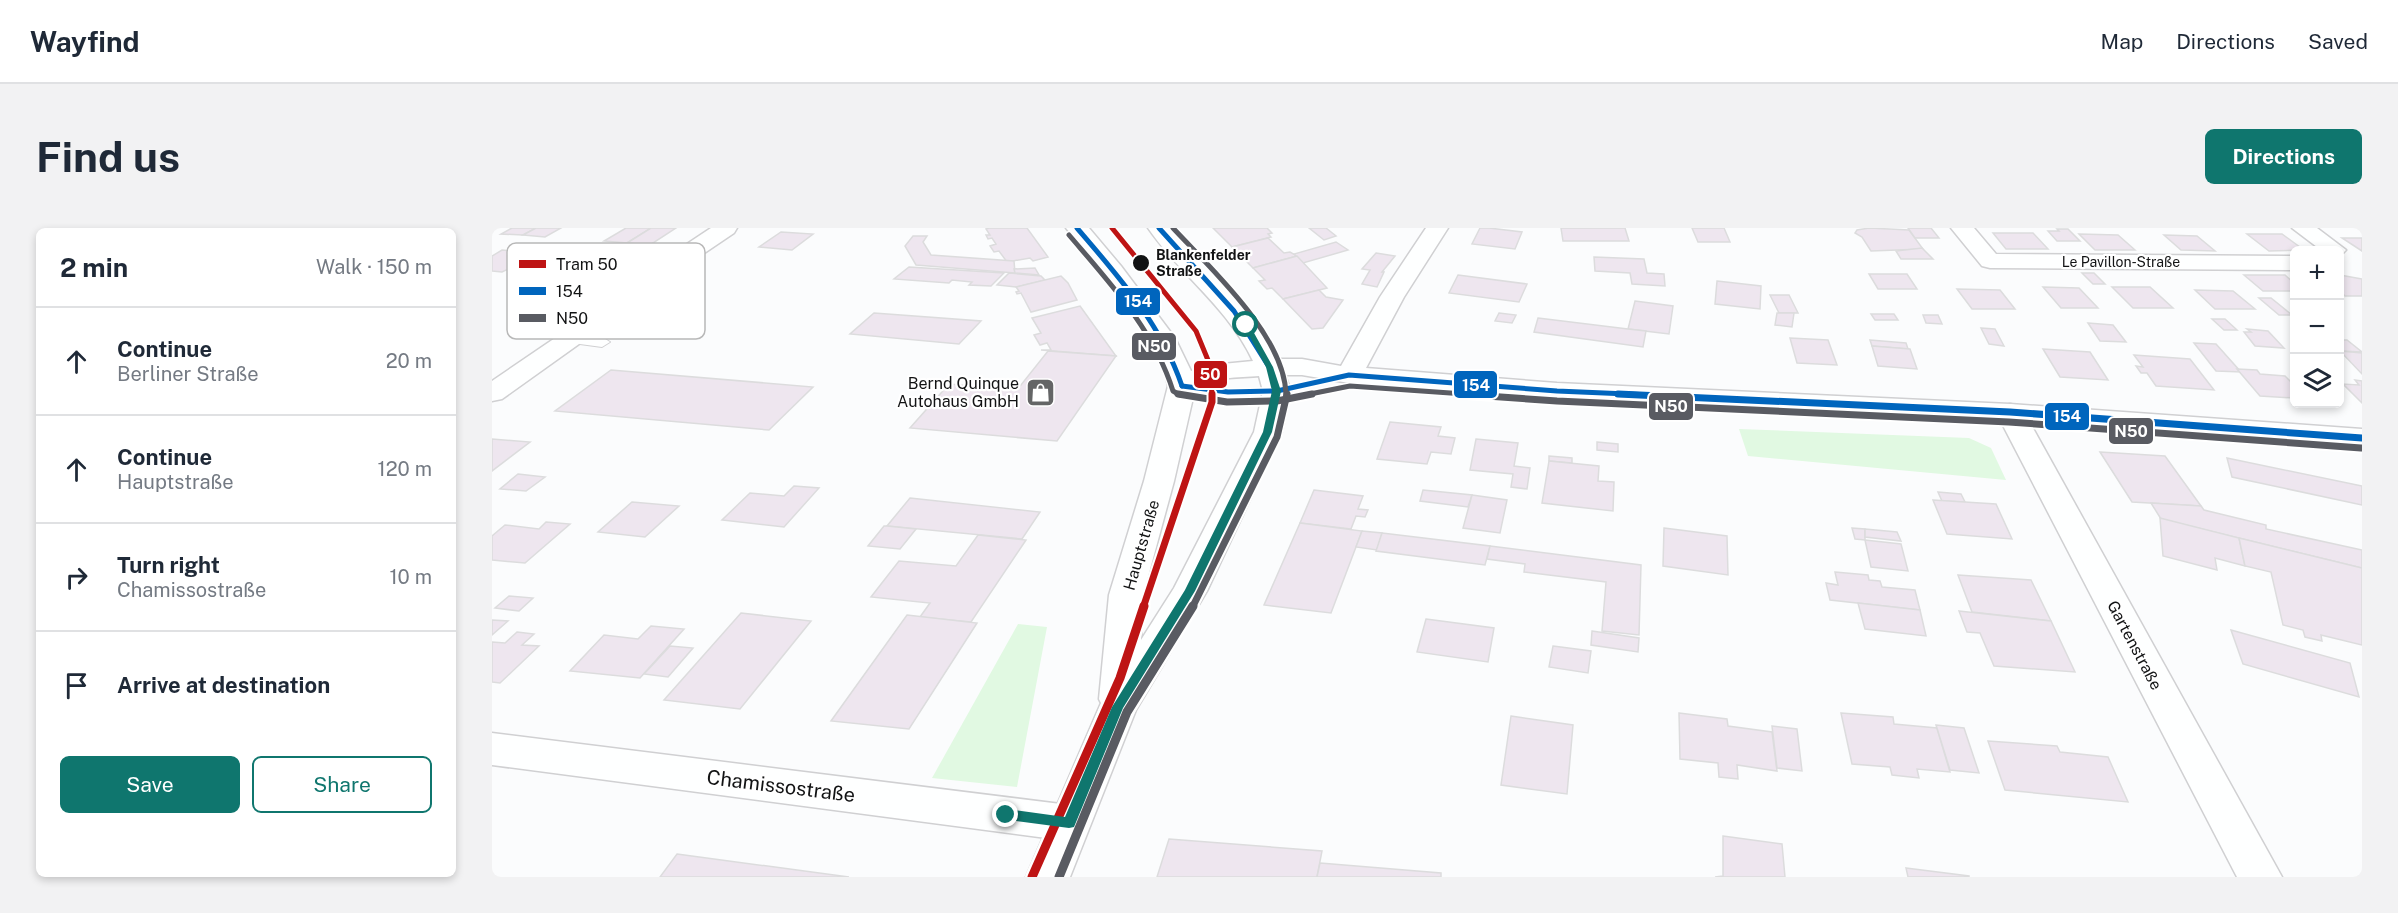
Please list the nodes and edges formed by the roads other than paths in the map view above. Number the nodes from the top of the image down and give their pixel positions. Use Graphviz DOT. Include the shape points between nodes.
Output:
graph roads {
  1 [pos="726,228"];
  2 [pos="1077,228"];
  3 [pos="1159,228"];
  4 [pos="1437,228"];
  5 [pos="1962,228"];
  6 [pos="2303,228"];
  7 [pos="704,243"];
  8 [pos="2329,246"];
  9 [pos="2344,257"];
  10 [pos="2290,263"];
  11 [pos="2344,263"];
  12 [pos="570,339"];
  13 [pos="602,342"];
  14 [pos="1349,375"];
  15 [pos="1273,379"];
  16 [pos="1182,386"];
  17 [pos="492,393"];
  18 [pos="2010,412"];
  19 [pos="2362,438"];
  20 [pos="1118,707"];
  21 [pos="492,749"];
  22 [pos="1069,823"];
  23 [pos="1048,877"];
  24 [pos="2260,877"];
  1 -- 7 [label="street"];
  2 -- 16 [label="street" via="1166,343"];
  3 -- 15 [label="street" via="1233,308 1254,336"];
  4 -- 14 [label="street" via="1362,347"];
  5 -- 10 [label="street, Le Pavillon-Straße" via="1990,261"];
  6 -- 8 [label="street"];
  9 -- 11 [label="street" via="2352,263"];
  12 -- 13 [label="lane"];
  12 -- 17 [label="street"];
  14 -- 15 [label="street"];
  14 -- 18 [label="street" via="1557,391"];
  15 -- 16 [label="street" via="1228,392"];
  15 -- 20 [label="street, Hauptstraße" via="1268,432 1190,591"];
  16 -- 20 [label="street, Hauptstraße" via="1126,595"];
  18 -- 19 [label="street"];
  18 -- 24 [label="street, Gartenstraße"];
  20 -- 22 [label="street, Hauptstraße"];
  21 -- 22 [label="street, Chamissostraße"];
  22 -- 23 [label="street, Hauptstraße"];
}
